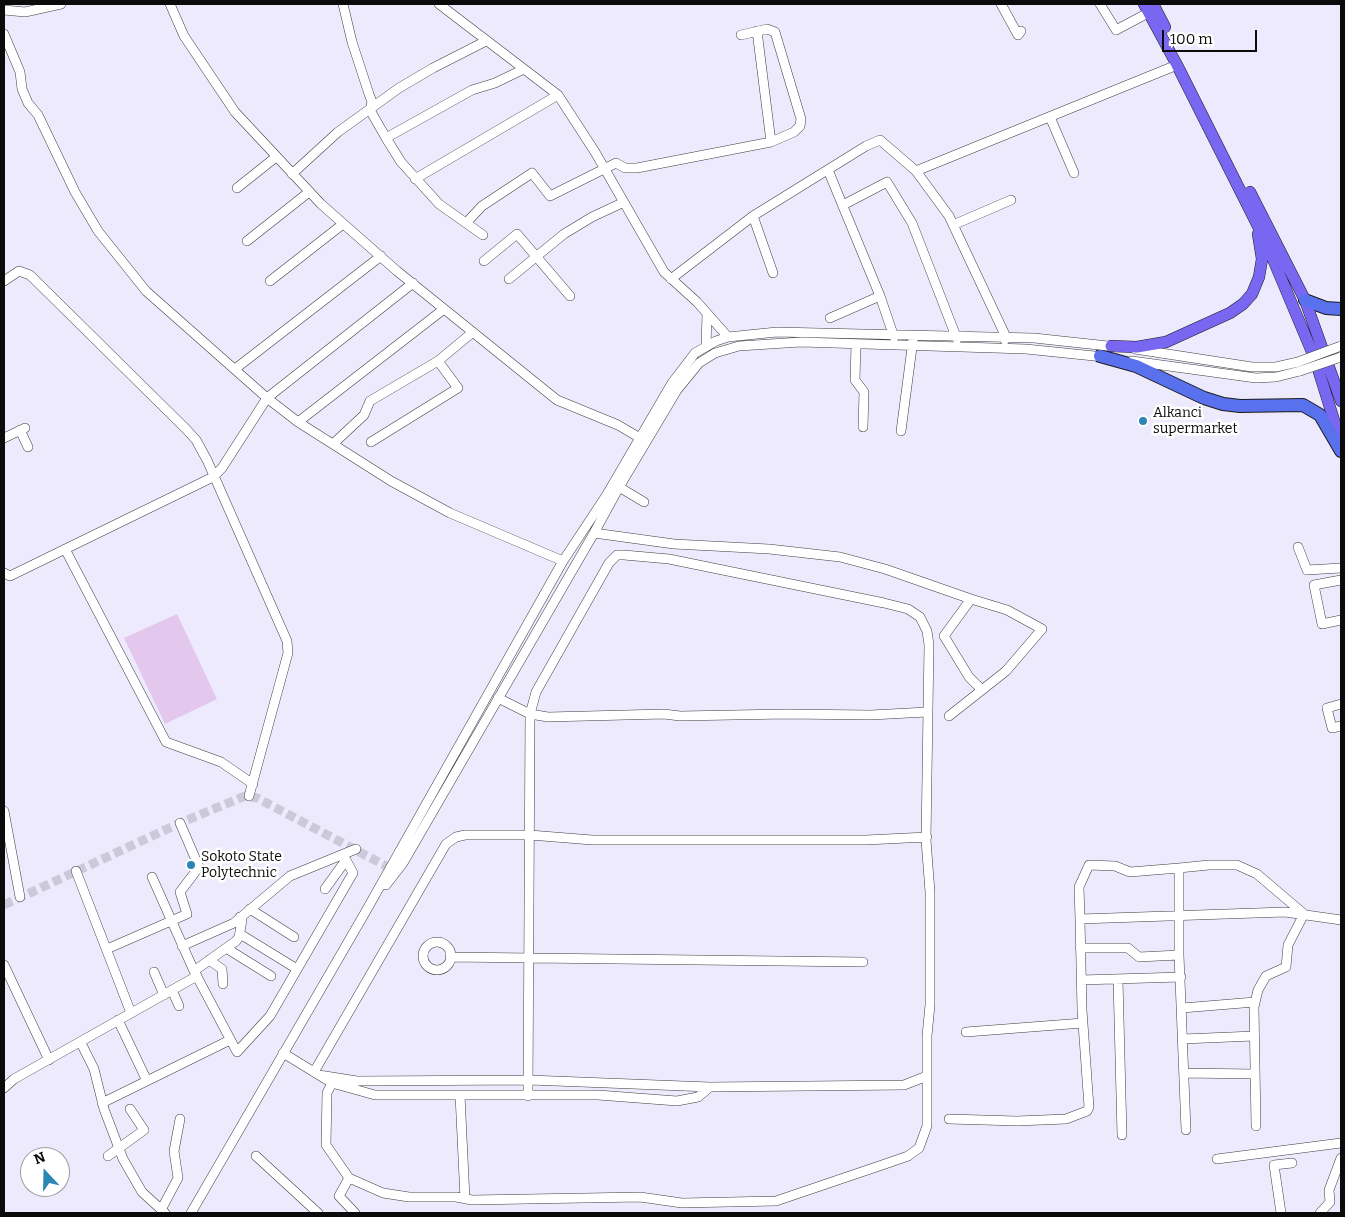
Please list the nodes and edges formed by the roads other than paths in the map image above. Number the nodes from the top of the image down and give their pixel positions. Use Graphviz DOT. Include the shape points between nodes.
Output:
graph roads {
  1 [pos="60,4"];
  2 [pos="170,4"];
  3 [pos="343,4"];
  4 [pos="439,4"];
  5 [pos="1001,4"];
  6 [pos="1100,4"];
  7 [pos="1148,7"];
  8 [pos="4,10"];
  9 [pos="757,31"];
  10 [pos="1021,31"];
  11 [pos="4,34"];
  12 [pos="741,35"];
  13 [pos="486,41"];
  14 [pos="1177,65"];
  15 [pos="524,69"];
  16 [pos="558,95"];
  17 [pos="370,110"];
  18 [pos="1050,117"];
  19 [pos="386,138"];
  20 [pos="771,142"];
  21 [pos="276,157"];
  22 [pos="603,168"];
  23 [pos="828,170"];
  24 [pos="916,171"];
  25 [pos="1074,173"];
  26 [pos="292,174"];
  27 [pos="416,179"];
  28 [pos="237,188"];
  29 [pos="310,192"];
  30 [pos="1011,200"];
  31 [pos="622,203"];
  32 [pos="843,205"];
  33 [pos="1250,208"];
  34 [pos="753,216"];
  35 [pos="467,222"];
  36 [pos="343,224"];
  37 [pos="953,225"];
  38 [pos="483,235"];
  39 [pos="247,241"];
  40 [pos="381,256"];
  41 [pos="536,258"];
  42 [pos="484,261"];
  43 [pos="772,273"];
  44 [pos="671,279"];
  45 [pos="509,280"];
  46 [pos="4,281"];
  47 [pos="270,282"];
  48 [pos="413,283"];
  49 [pos="570,296"];
  50 [pos="880,296"];
  51 [pos="1305,300"];
  52 [pos="444,309"];
  53 [pos="1341,309"];
  54 [pos="707,314"];
  55 [pos="830,318"];
  56 [pos="473,332"];
  57 [pos="894,333"];
  58 [pos="914,334"];
  59 [pos="957,335"];
  60 [pos="728,337"];
  61 [pos="1006,337"];
  62 [pos="856,344"];
  63 [pos="892,345"];
  64 [pos="706,346"];
  65 [pos="912,346"];
  66 [pos="957,346"];
  67 [pos="1110,346"];
  68 [pos="1341,346"];
  69 [pos="1004,348"];
  70 [pos="1100,356"];
  71 [pos="1341,357"];
  72 [pos="438,361"];
  73 [pos="235,369"];
  74 [pos="267,398"];
  75 [pos="1341,401"];
  76 [pos="298,422"];
  77 [pos="863,427"];
  78 [pos="901,431"];
  79 [pos="4,438"];
  80 [pos="640,438"];
  81 [pos="371,442"];
  82 [pos="1341,443"];
  83 [pos="333,444"];
  84 [pos="28,447"];
  85 [pos="1341,451"];
  86 [pos="213,477"];
  87 [pos="619,487"];
  88 [pos="644,502"];
  89 [pos="594,533"];
  90 [pos="1298,547"];
  91 [pos="66,549"];
  92 [pos="563,561"];
  93 [pos="1341,568"];
  94 [pos="4,573"];
  95 [pos="1341,580"];
  96 [pos="971,599"];
  97 [pos="1341,620"];
  98 [pos="982,690"];
  99 [pos="498,698"];
  100 [pos="1341,704"];
  101 [pos="927,712"];
  102 [pos="530,714"];
  103 [pos="949,716"];
  104 [pos="1341,726"];
  105 [pos="252,784"];
  106 [pos="249,796"];
  107 [pos="4,811"];
  108 [pos="180,823"];
  109 [pos="530,835"];
  110 [pos="927,837"];
  111 [pos="356,849"];
  112 [pos="344,857"];
  113 [pos="1179,868"];
  114 [pos="76,871"];
  115 [pos="152,877"];
  116 [pos="325,889"];
  117 [pos="20,897"];
  118 [pos="250,909"];
  119 [pos="366,911"];
  120 [pos="1304,914"];
  121 [pos="1179,916"];
  122 [pos="240,917"];
  123 [pos="1080,919"];
  124 [pos="1341,920"];
  125 [pos="171,921"];
  126 [pos="240,934"];
  127 [pos="294,937"];
  128 [pos="182,946"];
  129 [pos="226,948"];
  130 [pos="1080,948"];
  131 [pos="107,949"];
  132 [pos="1179,955"];
  133 [pos="450,957"];
  134 [pos="529,957"];
  135 [pos="209,960"];
  136 [pos="863,962"];
  137 [pos="4,965"];
  138 [pos="297,969"];
  139 [pos="154,972"];
  140 [pos="196,973"];
  141 [pos="271,976"];
  142 [pos="1181,978"];
  143 [pos="1118,979"];
  144 [pos="1081,980"];
  145 [pos="223,984"];
  146 [pos="168,993"];
  147 [pos="1255,1002"];
  148 [pos="179,1006"];
  149 [pos="1182,1008"];
  150 [pos="131,1013"];
  151 [pos="118,1020"];
  152 [pos="1083,1022"];
  153 [pos="966,1032"];
  154 [pos="1254,1036"];
  155 [pos="1183,1039"];
  156 [pos="230,1040"];
  157 [pos="81,1042"];
  158 [pos="283,1053"];
  159 [pos="49,1060"];
  160 [pos="316,1074"];
  161 [pos="1184,1074"];
  162 [pos="1255,1074"];
  163 [pos="927,1076"];
  164 [pos="529,1080"];
  165 [pos="147,1081"];
  166 [pos="332,1083"];
  167 [pos="710,1087"];
  168 [pos="4,1088"];
  169 [pos="460,1095"];
  170 [pos="528,1096"];
  171 [pos="102,1103"];
  172 [pos="130,1109"];
  173 [pos="180,1119"];
  174 [pos="948,1119"];
  175 [pos="1256,1126"];
  176 [pos="1186,1130"];
  177 [pos="1122,1135"];
  178 [pos="1341,1143"];
  179 [pos="119,1148"];
  180 [pos="108,1156"];
  181 [pos="256,1156"];
  182 [pos="1341,1158"];
  183 [pos="1218,1159"];
  184 [pos="1292,1164"];
  185 [pos="349,1178"];
  186 [pos="465,1199"];
  187 [pos="163,1212"];
  188 [pos="191,1213"];
  189 [pos="318,1213"];
  190 [pos="355,1213"];
  191 [pos="1281,1213"];
  192 [pos="1320,1213"];
  1 -- 8 [label="street" via="25,12"];
  2 -- 21 [label="street" via="184,36 235,112"];
  3 -- 17 [label="street" via="372,102"];
  4 -- 13 [label="street"];
  5 -- 10 [label="street" via="1018,35"];
  6 -- 7 [label="street" via="1116,30"];
  7 -- 14 [label="main road"];
  7 -- 51 [label="main road"];
  9 -- 12 [label="street"];
  9 -- 20 [label="street"];
  9 -- 20 [label="street" via="770,29 774,32 801,119 798,129"];
  11 -- 73 [label="street" via="20,72 28,103 38,114 75,192 98,231 146,292"];
  13 -- 15 [label="street"];
  13 -- 17 [label="street" via="399,88"];
  14 -- 18 [label="street"];
  14 -- 33 [label="main road"];
  15 -- 16 [label="street"];
  15 -- 19 [label="street" via="472,90"];
  16 -- 22 [label="street"];
  16 -- 27 [label="street"];
  17 -- 19 [label="street"];
  17 -- 26 [label="street" via="338,132"];
  18 -- 24 [label="street"];
  18 -- 25 [label="street"];
  19 -- 27 [label="street"];
  20 -- 22 [label="street" via="638,168 625,168 616,163"];
  21 -- 26 [label="street"];
  21 -- 28 [label="street"];
  22 -- 31 [label="street"];
  22 -- 35 [label="street" via="550,196 532,173 482,206"];
  23 -- 24 [label="street" via="880,140"];
  23 -- 32 [label="street"];
  23 -- 34 [label="street"];
  24 -- 37 [label="street"];
  26 -- 29 [label="street"];
  27 -- 35 [label="street" via="439,204"];
  29 -- 36 [label="street"];
  29 -- 39 [label="street"];
  30 -- 37 [label="street"];
  31 -- 41 [label="street" via="564,234"];
  31 -- 44 [label="street"];
  32 -- 50 [label="street"];
  32 -- 59 [label="street" via="887,182 912,223"];
  33 -- 67 [label="main road" via="1262,259 1256,285 1243,304 1166,342"];
  33 -- 82 [label="main road" via="1301,322"];
  34 -- 43 [label="street"];
  34 -- 44 [label="street"];
  35 -- 38 [label="street"];
  36 -- 40 [label="street"];
  36 -- 47 [label="street"];
  37 -- 61 [label="street"];
  40 -- 48 [label="street"];
  40 -- 73 [label="street"];
  41 -- 42 [label="street" via="517,234"];
  41 -- 45 [label="street"];
  41 -- 49 [label="street"];
  44 -- 54 [label="street"];
  46 -- 86 [label="street" via="19,271 30,275 196,440 208,460"];
  48 -- 52 [label="street"];
  48 -- 74 [label="street"];
  50 -- 55 [label="street"];
  50 -- 57 [label="street"];
  51 -- 53 [label="highway" via="1326,308"];
  51 -- 75 [label="main road"];
  52 -- 56 [label="street"];
  52 -- 76 [label="street"];
  54 -- 60 [label="street"];
  54 -- 64 [label="street"];
  56 -- 72 [label="street"];
  56 -- 80 [label="street" via="557,400 618,424"];
  57 -- 58 [label="street"];
  57 -- 60 [label="street" via="777,332"];
  57 -- 63 [label="street"];
  58 -- 59 [label="street"];
  58 -- 65 [label="street"];
  59 -- 61 [label="street"];
  59 -- 66 [label="street"];
  60 -- 64 [label="street"];
  61 -- 67 [label="street"];
  61 -- 69 [label="street"];
  62 -- 63 [label="street"];
  62 -- 77 [label="street" via="855,380 864,392"];
  62 -- 87 [label="street" via="752,344 725,349 706,358 677,390"];
  63 -- 65 [label="street"];
  64 -- 80 [label="street" via="680,370"];
  65 -- 66 [label="street"];
  65 -- 78 [label="street"];
  66 -- 69 [label="street"];
  67 -- 68 [label="street, bridge" via="1252,367 1276,367 1298,362"];
  69 -- 70 [label="street"];
  70 -- 71 [label="street, bridge" via="1256,378 1276,377"];
  70 -- 85 [label="highway" via="1136,366 1223,404 1303,405 1320,415"];
  72 -- 81 [label="street" via="458,388"];
  72 -- 83 [label="street" via="370,401 364,415"];
  73 -- 74 [label="street"];
  74 -- 76 [label="street"];
  74 -- 86 [label="street"];
  76 -- 83 [label="street"];
  79 -- 84 [label="street" via="23,429"];
  80 -- 92 [label="street"];
  83 -- 92 [label="street" via="450,513"];
  86 -- 91 [label="street"];
  86 -- 105 [label="street" via="288,652"];
  87 -- 88 [label="street"];
  87 -- 89 [label="street"];
  89 -- 96 [label="street" via="694,546 769,549 840,557"];
  89 -- 99 [label="street"];
  90 -- 93 [label="street" via="1307,570"];
  91 -- 94 [label="street" via="10,576"];
  91 -- 105 [label="street" via="166,742 221,762"];
  92 -- 119 [label="street"];
  95 -- 97 [label="street" via="1314,585 1322,624"];
  96 -- 98 [label="street" via="944,636 969,677"];
  96 -- 98 [label="street" via="1006,610 1042,629 1006,671"];
  98 -- 103 [label="street"];
  99 -- 102 [label="street"];
  99 -- 119 [label="street" via="402,863"];
  100 -- 104 [label="street" via="1326,708 1332,728"];
  101 -- 102 [label="street" via="548,717"];
  101 -- 102 [label="street" via="927,631 920,617 908,609 668,559 624,554 614,558 603,571 536,692"];
  101 -- 110 [label="street"];
  102 -- 109 [label="street"];
  105 -- 106 [label="street"];
  107 -- 117 [label="street"];
  108 -- 125 [label="street" via="199,867 180,892 187,914"];
  109 -- 110 [label="street" via="592,840"];
  109 -- 134 [label="street"];
  109 -- 160 [label="street" via="465,835 449,841"];
  110 -- 163 [label="street" via="930,1005"];
  111 -- 112 [label="street"];
  112 -- 116 [label="street"];
  112 -- 118 [label="street" via="290,876"];
  112 -- 138 [label="street" via="353,873"];
  113 -- 120 [label="street" via="1237,864 1257,874"];
  113 -- 121 [label="street"];
  113 -- 123 [label="street" via="1130,872 1115,866 1089,865 1079,887"];
  114 -- 131 [label="street"];
  115 -- 125 [label="street"];
  118 -- 122 [label="street"];
  118 -- 127 [label="street"];
  119 -- 158 [label="street"];
  120 -- 121 [label="street"];
  120 -- 124 [label="street"];
  120 -- 147 [label="street" via="1288,945 1286,967 1266,976"];
  121 -- 123 [label="street"];
  121 -- 132 [label="street"];
  122 -- 126 [label="street"];
  122 -- 128 [label="street" via="234,923"];
  123 -- 130 [label="street"];
  125 -- 128 [label="street"];
  125 -- 131 [label="street"];
  126 -- 129 [label="street"];
  126 -- 138 [label="street"];
  128 -- 140 [label="street"];
  129 -- 135 [label="street"];
  129 -- 141 [label="street"];
  130 -- 132 [label="street" via="1128,948 1139,957"];
  130 -- 144 [label="street"];
  131 -- 150 [label="street"];
  132 -- 142 [label="street"];
  133 -- 134 [label="street"];
  134 -- 136 [label="street"];
  134 -- 164 [label="street"];
  135 -- 140 [label="street"];
  135 -- 145 [label="street" via="222,970"];
  137 -- 159 [label="street"];
  138 -- 156 [label="street" via="270,1016 236,1052"];
  139 -- 146 [label="street"];
  140 -- 146 [label="street"];
  140 -- 156 [label="street"];
  142 -- 143 [label="street"];
  142 -- 149 [label="street"];
  143 -- 144 [label="street"];
  143 -- 177 [label="street"];
  144 -- 152 [label="street"];
  146 -- 148 [label="street"];
  146 -- 150 [label="street"];
  147 -- 149 [label="street"];
  147 -- 154 [label="street"];
  149 -- 155 [label="street"];
  150 -- 151 [label="street"];
  151 -- 157 [label="street"];
  151 -- 165 [label="street"];
  152 -- 153 [label="street"];
  152 -- 174 [label="street" via="1087,1111 1066,1118 1017,1121"];
  154 -- 155 [label="street"];
  154 -- 162 [label="street"];
  155 -- 161 [label="street"];
  156 -- 165 [label="street"];
  157 -- 159 [label="street"];
  157 -- 171 [label="street" via="94,1069"];
  158 -- 160 [label="street"];
  158 -- 188 [label="street"];
  159 -- 168 [label="street"];
  160 -- 164 [label="street" via="358,1081"];
  160 -- 166 [label="street"];
  161 -- 162 [label="street"];
  161 -- 176 [label="street"];
  162 -- 175 [label="street"];
  163 -- 167 [label="street" via="904,1085"];
  163 -- 186 [label="street" via="927,1126 919,1148 895,1160 776,1201 682,1203 640,1197"];
  164 -- 167 [label="street"];
  164 -- 170 [label="street"];
  165 -- 171 [label="street"];
  166 -- 169 [label="street" via="375,1095"];
  166 -- 185 [label="street" via="327,1093 326,1145"];
  167 -- 170 [label="street" via="698,1097 677,1101 598,1095"];
  169 -- 170 [label="street"];
  169 -- 186 [label="street"];
  171 -- 179 [label="street"];
  172 -- 179 [label="street" via="144,1130"];
  173 -- 187 [label="street" via="174,1151 178,1178"];
  178 -- 183 [label="street"];
  179 -- 180 [label="street"];
  179 -- 187 [label="street" via="142,1192"];
  181 -- 189 [label="street"];
  182 -- 192 [label="street" via="1329,1190 1330,1202"];
  184 -- 191 [label="street" via="1274,1165"];
  185 -- 186 [label="street" via="383,1193 410,1198"];
  185 -- 190 [label="street" via="339,1196"];
}
